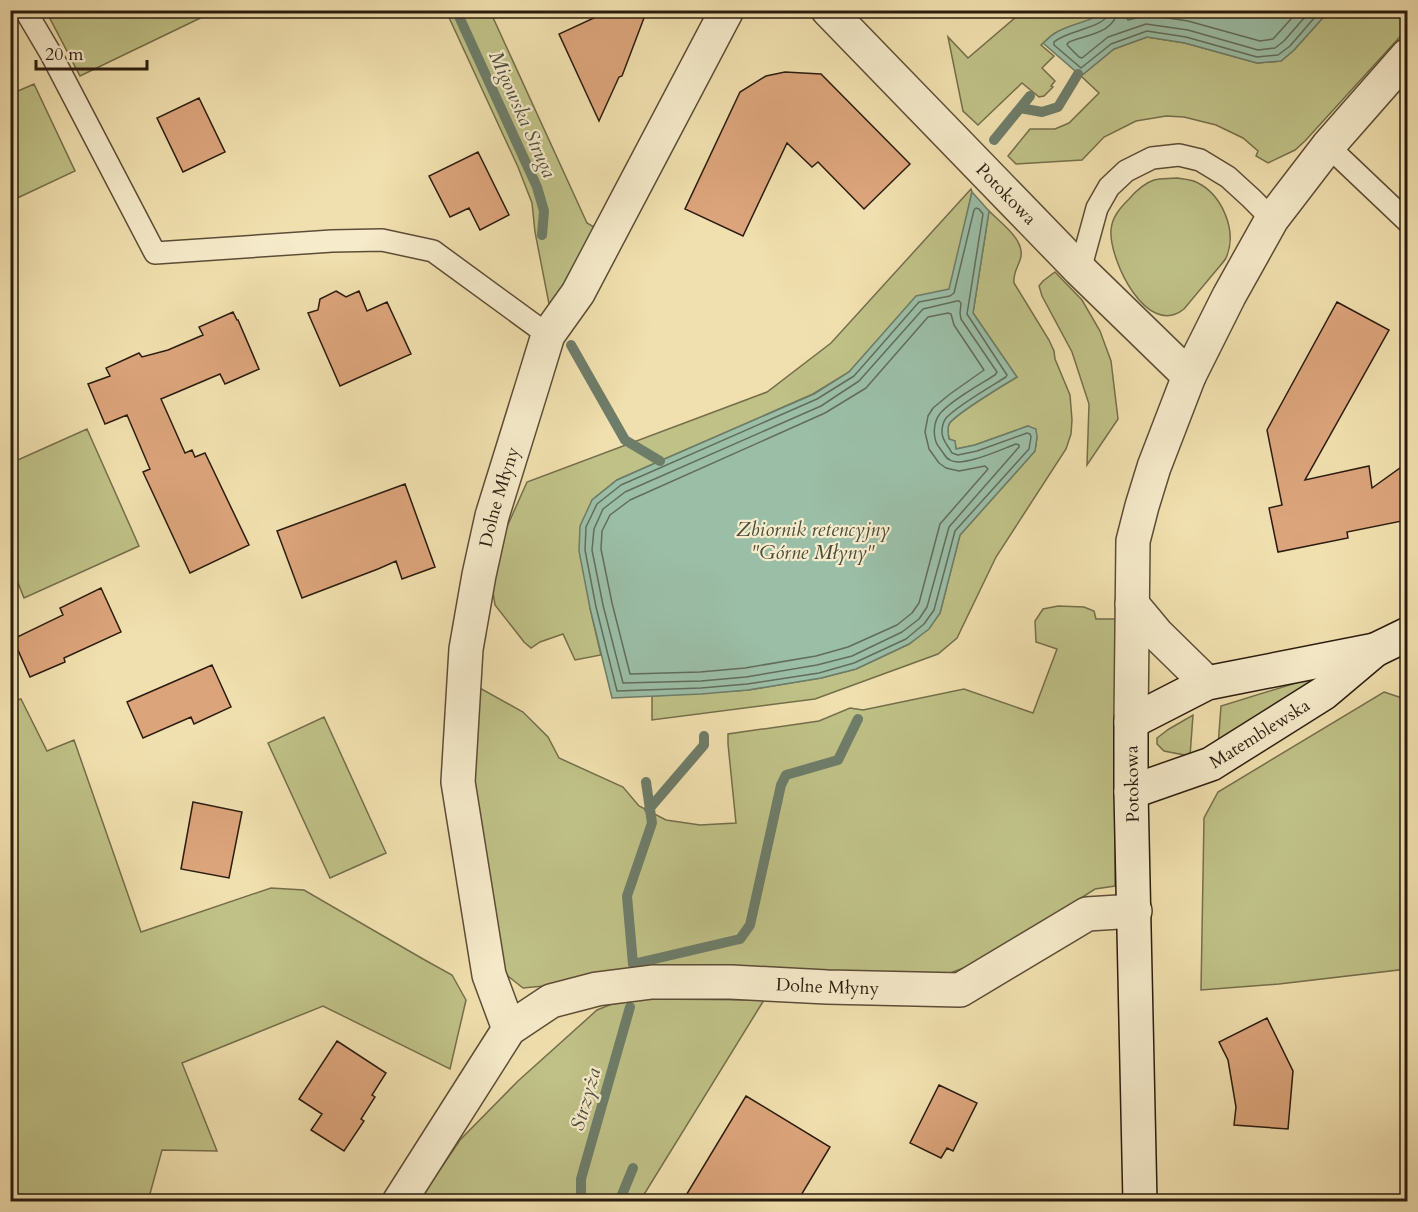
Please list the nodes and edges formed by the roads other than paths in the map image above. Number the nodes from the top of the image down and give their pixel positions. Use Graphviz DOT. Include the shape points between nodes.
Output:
graph roads {
  1 [pos="25,10"];
  2 [pos="727,10"];
  3 [pos="828,10"];
  4 [pos="1407,55"];
  5 [pos="1328,146"];
  6 [pos="1272,219"];
  7 [pos="1407,222"];
  8 [pos="1080,270"];
  9 [pos="548,335"];
  10 [pos="1190,376"];
  11 [pos="1132,604"];
  12 [pos="1407,634"];
  13 [pos="1375,650"];
  14 [pos="1207,683"];
  15 [pos="1131,722"];
  16 [pos="1131,792"];
  17 [pos="1135,911"];
  18 [pos="509,1029"];
  19 [pos="399,1202"];
  20 [pos="1140,1202"];
  1 -- 9 [label="lane" via="155,253 382,240 433,251"];
  2 -- 9 [label="street, Dolne Młyny" via="578,293"];
  3 -- 8 [label="street, Potokowa"];
  4 -- 5 [label="street, Potokowa"];
  5 -- 6 [label="street, Potokowa"];
  5 -- 7 [label="lane"];
  6 -- 8 [label="lane" via="1228,177 1200,160 1179,155 1152,158 1126,171 1109,187 1097,208"];
  6 -- 10 [label="street, Potokowa"];
  8 -- 10 [label="street, Potokowa"];
  9 -- 18 [label="street, Dolne Młyny" via="492,516 478,575 466,649 458,782 489,975"];
  10 -- 11 [label="street, Potokowa" via="1154,466 1133,541"];
  11 -- 14 [label="street"];
  11 -- 15 [label="street, Potokowa"];
  12 -- 13 [label="street, Matemblewska"];
  13 -- 14 [label="street, Matemblewska"];
  13 -- 16 [label="street, Matemblewska" via="1324,693 1210,764"];
  14 -- 15 [label="street, Matemblewska"];
  15 -- 16 [label="street, Potokowa"];
  16 -- 17 [label="street, Potokowa"];
  17 -- 18 [label="street, Dolne Młyny" via="1087,914 960,990 652,982 597,989 551,1001"];
  17 -- 20 [label="street, Potokowa" via="1149,1112"];
  18 -- 19 [label="street, Dolne Młyny"];
}
